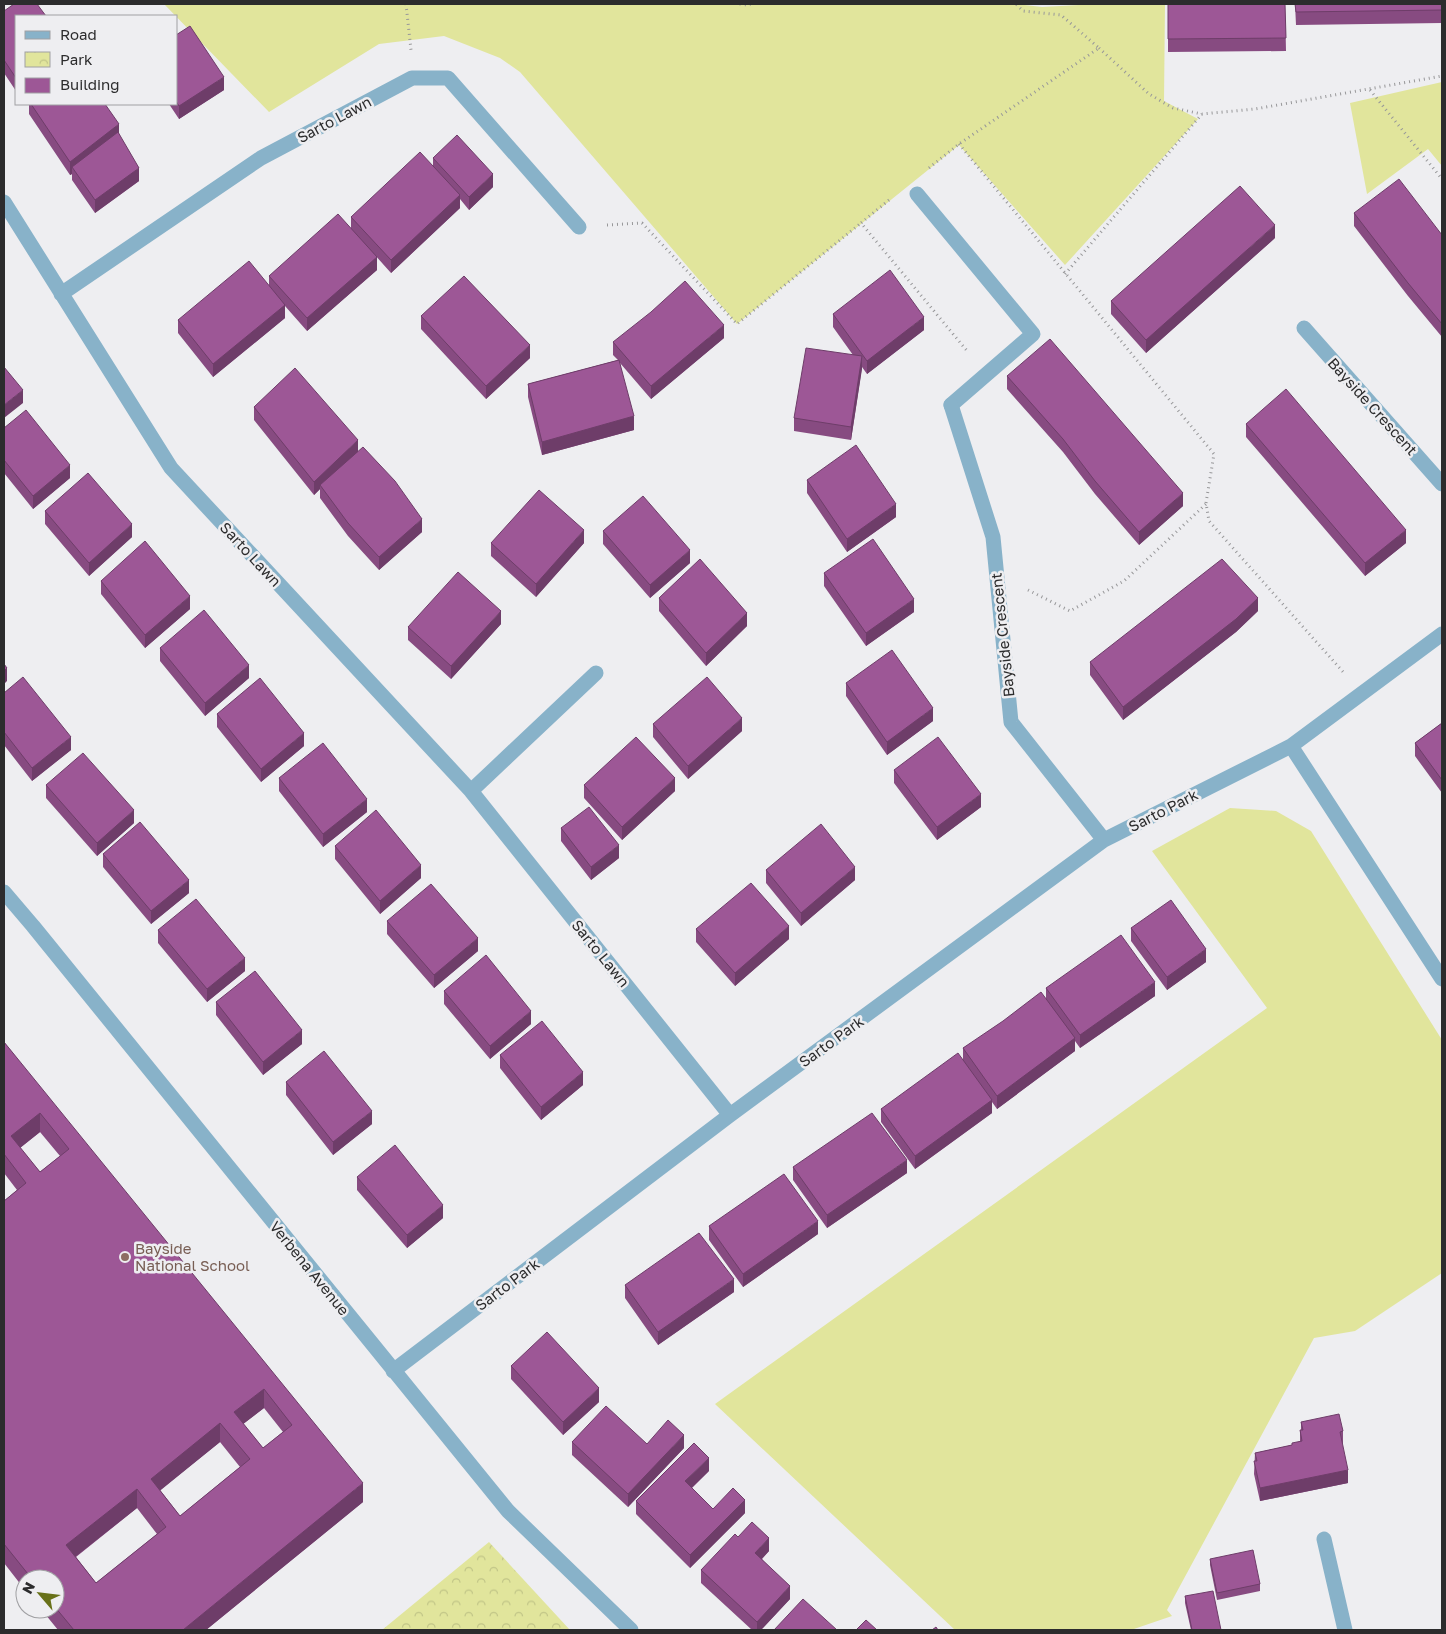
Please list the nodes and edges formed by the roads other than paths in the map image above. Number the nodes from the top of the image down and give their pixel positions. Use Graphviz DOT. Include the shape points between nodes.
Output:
graph roads {
  1 [pos="917,194"];
  2 [pos="4,202"];
  3 [pos="579,227"];
  4 [pos="61,294"];
  5 [pos="1304,328"];
  6 [pos="1442,484"];
  7 [pos="1442,634"];
  8 [pos="596,672"];
  9 [pos="1291,746"];
  10 [pos="471,791"];
  11 [pos="1104,840"];
  12 [pos="4,892"];
  13 [pos="1442,979"];
  14 [pos="730,1115"];
  15 [pos="393,1371"];
  16 [pos="1324,1539"];
  17 [pos="631,1630"];
  18 [pos="1346,1630"];
  1 -- 11 [label="street, Bayside Crescent" via="1033,334 951,405 993,537 1011,722"];
  2 -- 4 [label="street, Sarto Lawn"];
  3 -- 4 [label="street, Sarto Lawn" via="448,78 412,78 261,158"];
  4 -- 10 [label="street, Sarto Lawn" via="171,468"];
  5 -- 6 [label="street, Bayside Crescent"];
  7 -- 9 [label="street, Sarto Park"];
  8 -- 10 [label="street"];
  9 -- 11 [label="street, Sarto Park"];
  9 -- 13 [label="street"];
  10 -- 14 [label="street, Sarto Lawn"];
  11 -- 14 [label="street, Sarto Park"];
  12 -- 15 [label="street, Verbena Avenue"];
  14 -- 15 [label="street, Sarto Park"];
  15 -- 17 [label="street, Verbena Avenue" via="508,1511"];
  16 -- 18 [label="street"];
}
